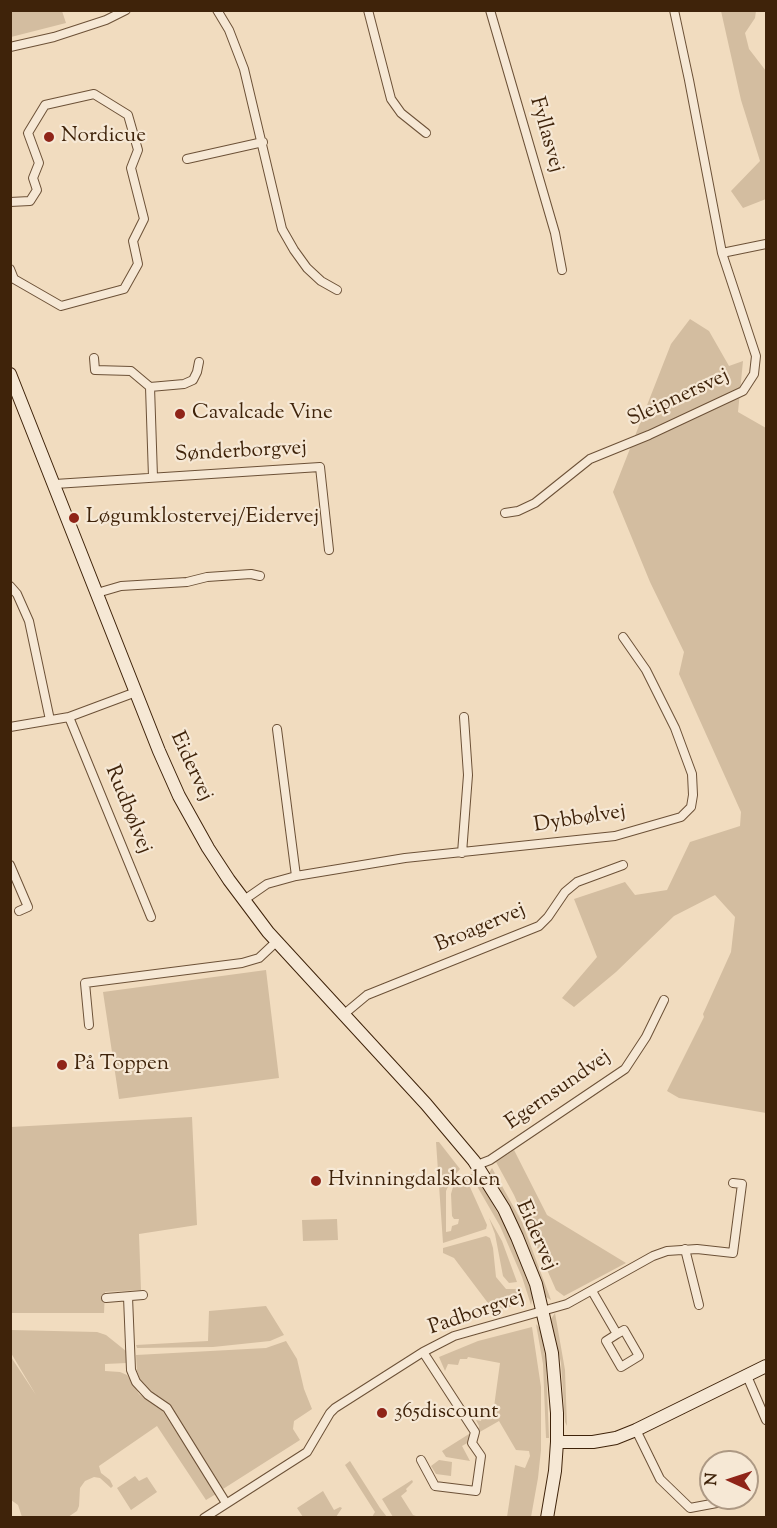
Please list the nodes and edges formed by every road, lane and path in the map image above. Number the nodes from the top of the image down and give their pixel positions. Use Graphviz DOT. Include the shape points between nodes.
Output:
graph roads {
  1 [pos="126,10"];
  2 [pos="217,10"];
  3 [pos="368,10"];
  4 [pos="490,10"];
  5 [pos="674,10"];
  6 [pos="10,47"];
  7 [pos="426,133"];
  8 [pos="263,142"];
  9 [pos="187,159"];
  10 [pos="10,202"];
  11 [pos="766,244"];
  12 [pos="722,253"];
  13 [pos="10,269"];
  14 [pos="562,270"];
  15 [pos="338,290"];
  16 [pos="94,358"];
  17 [pos="199,362"];
  18 [pos="10,374"];
  19 [pos="150,387"];
  20 [pos="15,397"];
  21 [pos="153,477"];
  22 [pos="55,484"];
  23 [pos="505,513"];
  24 [pos="329,550"];
  25 [pos="260,576"];
  26 [pos="10,586"];
  27 [pos="97,593"];
  28 [pos="623,637"];
  29 [pos="136,692"];
  30 [pos="69,717"];
  31 [pos="464,717"];
  32 [pos="50,720"];
  33 [pos="10,728"];
  34 [pos="277,729"];
  35 [pos="462,853"];
  36 [pos="10,864"];
  37 [pos="623,865"];
  38 [pos="296,876"];
  39 [pos="244,900"];
  40 [pos="19,911"];
  41 [pos="151,916"];
  42 [pos="276,942"];
  43 [pos="664,1000"];
  44 [pos="343,1015"];
  45 [pos="89,1025"];
  46 [pos="477,1165"];
  47 [pos="733,1183"];
  48 [pos="685,1249"];
  49 [pos="592,1291"];
  50 [pos="143,1295"];
  51 [pos="128,1297"];
  52 [pos="106,1298"];
  53 [pos="699,1305"];
  54 [pos="543,1311"];
  55 [pos="618,1334"];
  56 [pos="423,1352"];
  57 [pos="766,1366"];
  58 [pos="747,1376"];
  59 [pos="766,1420"];
  60 [pos="636,1430"];
  61 [pos="557,1442"];
  62 [pos="421,1460"];
  63 [pos="226,1503"];
  64 [pos="699,1506"];
  65 [pos="204,1518"];
  66 [pos="547,1518"];
  1 -- 6 [label="street" via="54,37"];
  2 -- 8 [label="street" via="244,69"];
  3 -- 7 [label="street" via="391,99 407,119"];
  4 -- 14 [label="street, Fyllasvej" via="555,233"];
  5 -- 12 [label="street, Sleipnersvej"];
  8 -- 9 [label="street"];
  8 -- 15 [label="street" via="282,229 307,268"];
  10 -- 13 [label="street" via="30,201 37,190 33,178 39,163 28,133 45,105 94,94 128,115 138,150 131,168 144,219 133,241 138,264 124,289 61,306 14,279"];
  11 -- 12 [label="street"];
  12 -- 23 [label="street, Sleipnersvej" via="756,356 754,374 743,391 590,459 535,503"];
  16 -- 19 [label="street" via="95,370 131,371"];
  17 -- 19 [label="street" via="193,380"];
  18 -- 20 [label="street, Eidervej"];
  19 -- 21 [label="street, Sønderborgvej"];
  20 -- 22 [label="street, Eidervej"];
  21 -- 22 [label="street, Sønderborgvej"];
  21 -- 24 [label="street, Sønderborgvej" via="320,467"];
  22 -- 27 [label="street, Eidervej"];
  25 -- 27 [label="street" via="207,577 121,586"];
  26 -- 32 [label="street" via="29,621"];
  27 -- 29 [label="street, Eidervej"];
  28 -- 35 [label="street, Dybbølvej" via="646,670 675,728 692,774 691,807 681,817 615,836"];
  29 -- 30 [label="street"];
  29 -- 39 [label="street, Eidervej" via="179,796"];
  30 -- 32 [label="street"];
  30 -- 41 [label="street, Rudbølvej"];
  31 -- 35 [label="street" via="468,776"];
  32 -- 33 [label="street"];
  34 -- 38 [label="street"];
  35 -- 38 [label="street, Dybbølvej"];
  36 -- 40 [label="street" via="28,907"];
  37 -- 44 [label="street, Broagervej" via="577,882 539,926 367,995"];
  38 -- 39 [label="street, Dybbølvej" via="267,884"];
  39 -- 42 [label="street, Eidervej"];
  42 -- 44 [label="street, Eidervej"];
  42 -- 45 [label="street" via="259,958 242,963 85,982"];
  43 -- 46 [label="street, Egernsundvej" via="625,1069"];
  44 -- 46 [label="street, Eidervej"];
  46 -- 54 [label="street, Eidervej" via="517,1237"];
  47 -- 48 [label="street, Padborgvej" via="742,1184 733,1253"];
  48 -- 49 [label="street, Padborgvej" via="653,1256"];
  48 -- 53 [label="street"];
  49 -- 54 [label="street, Padborgvej"];
  49 -- 55 [label="street"];
  50 -- 51 [label="street"];
  51 -- 52 [label="street"];
  51 -- 63 [label="street" via="131,1370 136,1382 167,1408"];
  54 -- 56 [label="street, Padborgvej" via="477,1328"];
  54 -- 61 [label="street, Eidervej" via="552,1353"];
  56 -- 62 [label="street, Padborgvej" via="475,1432 472,1443 481,1456 476,1491 435,1486"];
  56 -- 63 [label="street, Padborgvej" via="335,1408 307,1452"];
  57 -- 58 [label="street"];
  58 -- 59 [label="street"];
  58 -- 60 [label="street"];
  60 -- 61 [label="street" via="593,1442"];
  60 -- 64 [label="street" via="660,1479 690,1508"];
  61 -- 66 [label="street, Eidervej"];
  63 -- 65 [label="street, Padborgvej"];
}
